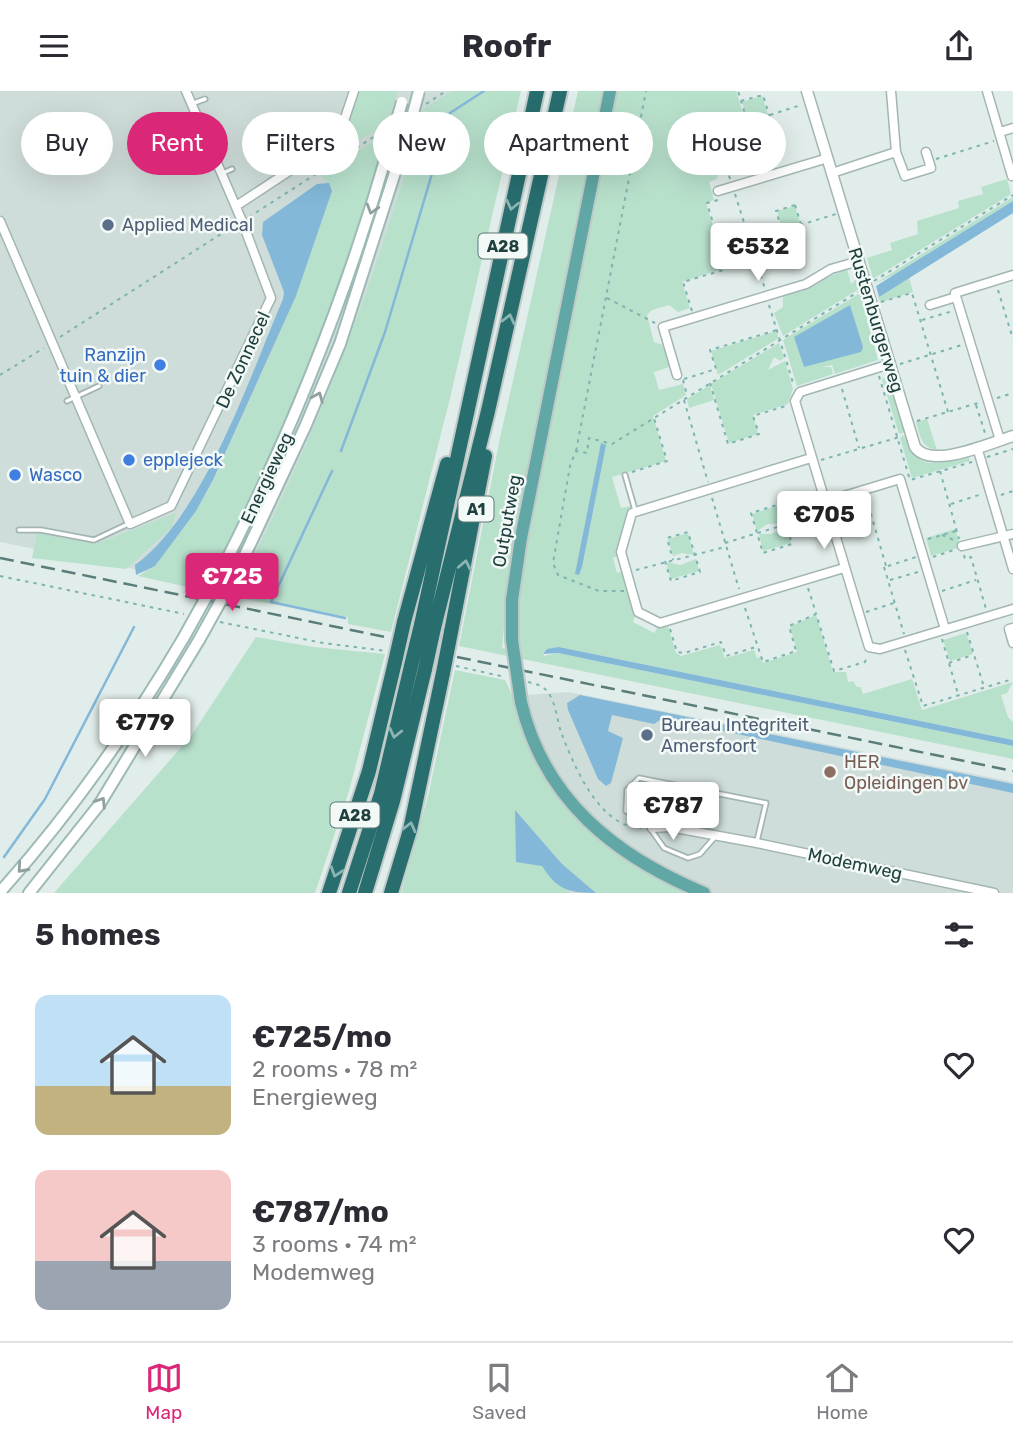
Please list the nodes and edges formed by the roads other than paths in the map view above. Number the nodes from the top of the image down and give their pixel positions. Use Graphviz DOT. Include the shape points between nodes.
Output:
graph roads {
  1 [pos="186,91"];
  2 [pos="354,91"];
  3 [pos="419,91"];
  4 [pos="537,91"];
  5 [pos="560,91"];
  6 [pos="610,91"];
  7 [pos="807,91"];
  8 [pos="891,91"];
  9 [pos="988,91"];
  10 [pos="403,97"];
  11 [pos="205,99"];
  12 [pos="191,104"];
  13 [pos="194,112"];
  14 [pos="347,112"];
  15 [pos="1013,128"];
  16 [pos="1001,135"];
  17 [pos="896,152"];
  18 [pos="928,156"];
  19 [pos="828,158"];
  20 [pos="232,169"];
  21 [pos="228,170"];
  22 [pos="832,173"];
  23 [pos="222,175"];
  24 [pos="284,175"];
  25 [pos="1012,176"];
  26 [pos="718,191"];
  27 [pos="236,206"];
  28 [pos="0,221"];
  29 [pos="859,261"];
  30 [pos="1013,275"];
  31 [pos="956,295"];
  32 [pos="930,305"];
  33 [pos="890,365"];
  34 [pos="680,378"];
  35 [pos="494,385"];
  36 [pos="99,386"];
  37 [pos="71,399"];
  38 [pos="468,400"];
  39 [pos="1013,436"];
  40 [pos="1000,440"];
  41 [pos="977,447"];
  42 [pos="812,460"];
  43 [pos="625,475"];
  44 [pos="824,502"];
  45 [pos="636,510"];
  46 [pos="130,524"];
  47 [pos="19,530"];
  48 [pos="1013,534"];
  49 [pos="1003,535"];
  50 [pos="961,546"];
  51 [pos="844,568"];
  52 [pos="1013,569"];
  53 [pos="1013,609"];
  54 [pos="1003,612"];
  55 [pos="427,627"];
  56 [pos="1011,629"];
  57 [pos="942,630"];
  58 [pos="1013,643"];
  59 [pos="418,668"];
  60 [pos="652,828"];
  61 [pos="717,835"];
  62 [pos="757,843"];
  63 [pos="690,887"];
  64 [pos="0,892"];
  65 [pos="29,893"];
  66 [pos="329,893"];
  67 [pos="349,893"];
  68 [pos="365,893"];
  69 [pos="391,893"];
  70 [pos="704,893"];
  71 [pos="709,893"];
  72 [pos="994,893"];
  1 -- 12 [label="street, De Zonnecel"];
  2 -- 14 [label="street"];
  65 -- 3 [label="main road, Energieweg, one-way, bridge" via="99,805 238,570 340,344"];
  4 -- 38 [label="highway, A28, one-way"];
  35 -- 5 [label="highway, A28, one-way"];
  6 -- 63 [label="main road, Outputweg, bridge" via="521,538 512,600 512,640 521,702 538,751 578,811 617,848"];
  7 -- 19 [label="street, Rustenburgerweg"];
  8 -- 17 [label="street"];
  9 -- 16 [label="street"];
  10 -- 64 [label="main road, Energieweg, one-way, bridge" via="371,212 327,339 274,467 150,694 83,794"];
  11 -- 12 [label="lane"];
  12 -- 13 [label="street, De Zonnecel"];
  15 -- 16 [label="street"];
  16 -- 25 [label="street"];
  17 -- 18 [label="street" via="905,176 931,168"];
  17 -- 22 [label="street"];
  19 -- 22 [label="street, Rustenburgerweg"];
  19 -- 26 [label="street"];
  20 -- 21 [label="lane"];
  22 -- 29 [label="street, Rustenburgerweg"];
  23 -- 27 [label="street, De Zonnecel"];
  24 -- 27 [label="street"];
  27 -- 46 [label="street, De Zonnecel" via="270,291 269,304 171,506"];
  28 -- 37 [label="street"];
  29 -- 33 [label="street, Rustenburgerweg"];
  29 -- 34 [label="street" via="831,269 806,284 663,327"];
  30 -- 31 [label="street"];
  31 -- 32 [label="street"];
  31 -- 40 [label="street"];
  33 -- 41 [label="street, Rustenburgerweg" via="917,451 930,458"];
  33 -- 42 [label="street" via="798,393 795,403"];
  35 -- 55 [label="highway, A28"];
  69 -- 35 [label="highway, A1, one-way, bridge" via="449,670 451,632 481,487"];
  36 -- 37 [label="lane"];
  37 -- 46 [label="street"];
  38 -- 55 [label="highway, A28"];
  38 -- 66 [label="highway, A28, one-way, bridge" via="437,494 369,771"];
  39 -- 40 [label="street, Rustenburgerweg"];
  40 -- 41 [label="street, Rustenburgerweg"];
  41 -- 49 [label="street"];
  42 -- 44 [label="street"];
  42 -- 45 [label="street"];
  43 -- 45 [label="lane"];
  44 -- 51 [label="street"];
  44 -- 57 [label="street" via="900,479"];
  45 -- 51 [label="street" via="621,549 638,612 660,623"];
  46 -- 47 [label="lane, De Zonnecel" via="94,540"];
  48 -- 49 [label="street"];
  49 -- 50 [label="street"];
  49 -- 52 [label="street"];
  51 -- 57 [label="street" via="871,649"];
  53 -- 54 [label="street"];
  54 -- 56 [label="street"];
  54 -- 57 [label="street"];
  55 -- 59 [label="highway, A28, bridge"];
  56 -- 58 [label="street"];
  59 -- 67 [label="highway, A28, one-way"];
  59 -- 68 [label="highway, A28" via="393,801"];
  60 -- 61 [label="street, Modemweg"];
  60 -- 61 [label="lane" via="664,848 688,858 700,854"];
  60 -- 62 [label="lane" via="626,811 627,790 635,780 766,803"];
  61 -- 62 [label="street, Modemweg"];
  62 -- 72 [label="street, Modemweg"];
  63 -- 70 [label="main road, Outputweg"];
  63 -- 71 [label="main road, Outputweg"];
}
